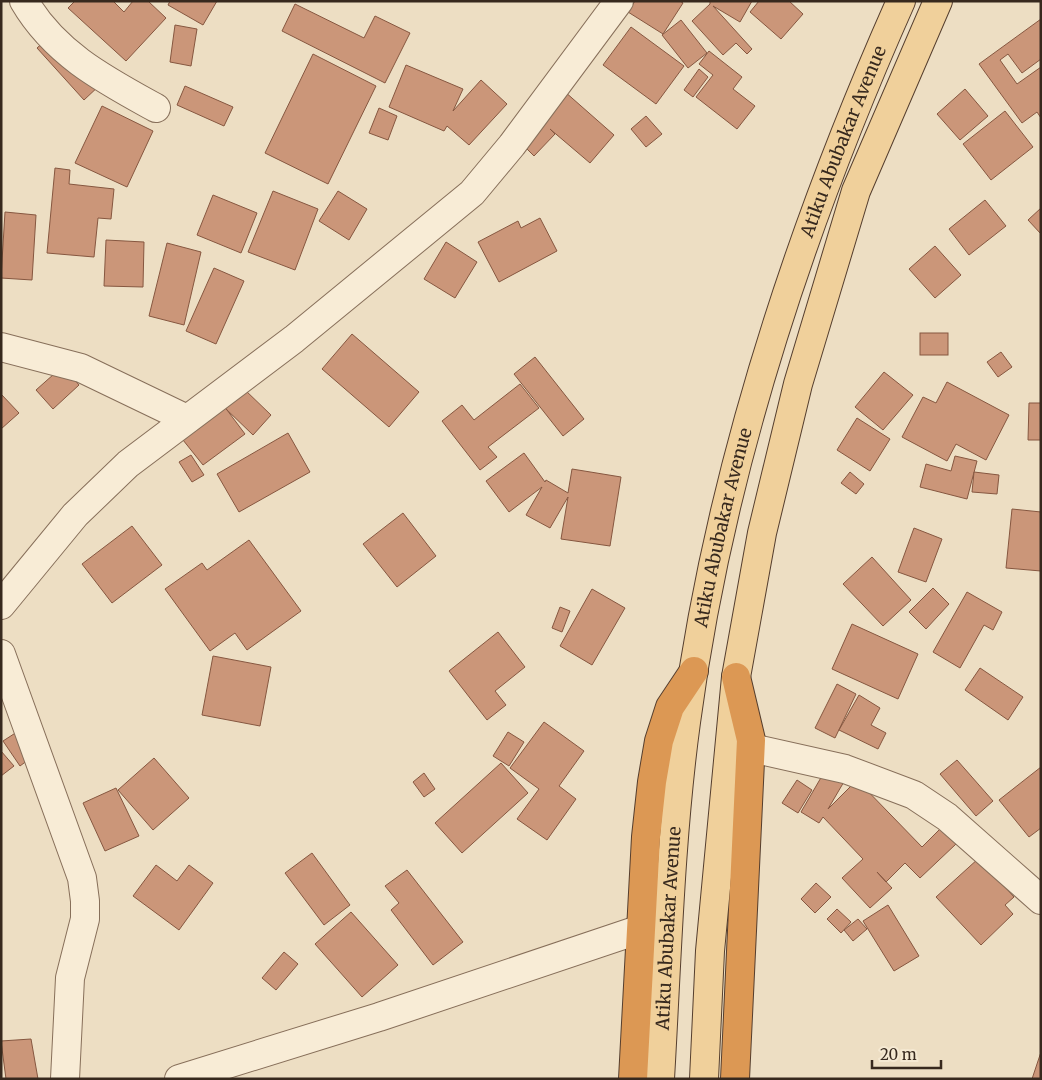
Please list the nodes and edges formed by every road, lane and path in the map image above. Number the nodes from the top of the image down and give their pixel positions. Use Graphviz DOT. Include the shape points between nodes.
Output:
graph roads {
  1 [pos="24,1"];
  2 [pos="619,1"];
  3 [pos="901,1"];
  4 [pos="938,1"];
  5 [pos="156,108"];
  6 [pos="1,347"];
  7 [pos="187,420"];
  8 [pos="1,605"];
  9 [pos="1,654"];
  10 [pos="694,671"];
  11 [pos="736,677"];
  12 [pos="751,748"];
  13 [pos="1041,900"];
  14 [pos="641,930"];
  15 [pos="65,1079"];
  16 [pos="179,1079"];
  17 [pos="633,1079"];
  18 [pos="660,1079"];
  19 [pos="704,1079"];
  20 [pos="734,1079"];
  1 -- 5 [label="street" via="52,39 92,73"];
  2 -- 7 [label="street" via="512,145 472,193 294,339"];
  3 -- 10 [label="main road, Atiku Abubakar Avenue" via="829,175 772,342 721,522"];
  4 -- 11 [label="main road, Atiku Abubakar Avenue" via="856,191 798,384 762,533"];
  6 -- 7 [label="street" via="80,368"];
  7 -- 8 [label="street" via="128,464 75,516"];
  9 -- 15 [label="street" via="82,878 86,901 85,919 70,978"];
  10 -- 14 [label="highway" via="670,708 659,742 646,837"];
  10 -- 18 [label="main road, Atiku Abubakar Avenue" via="671,856"];
  11 -- 12 [label="highway"];
  11 -- 19 [label="main road, Atiku Abubakar Avenue" via="710,950"];
  12 -- 13 [label="street" via="845,769 914,795 947,816"];
  12 -- 20 [label="highway"];
  14 -- 16 [label="street"];
  14 -- 17 [label="highway"];
}
